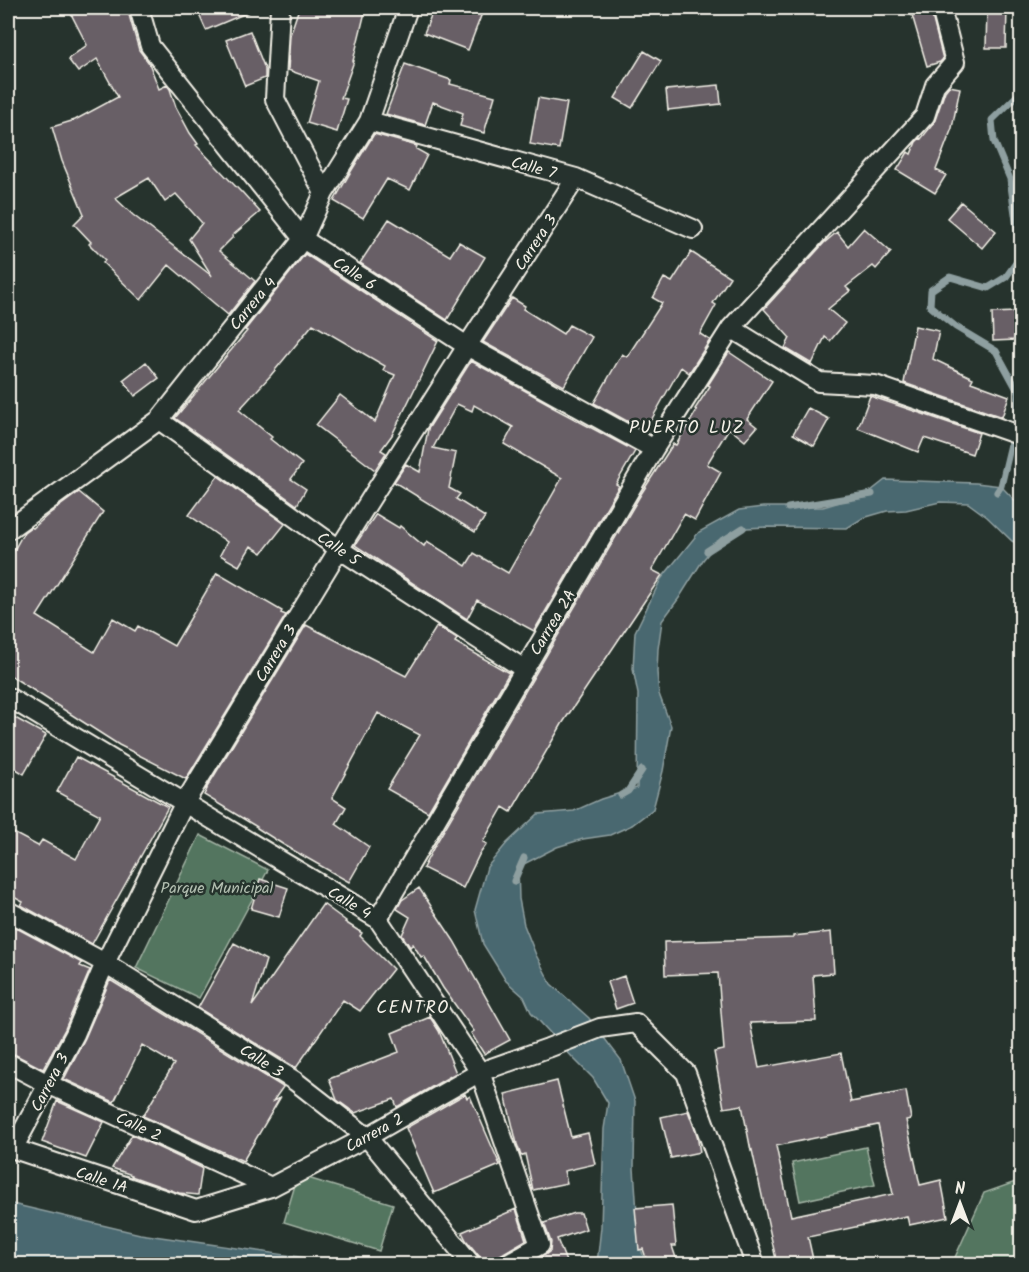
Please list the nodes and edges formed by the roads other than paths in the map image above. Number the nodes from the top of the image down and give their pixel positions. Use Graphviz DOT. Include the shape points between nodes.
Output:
graph roads {
  1 [pos="139,8"];
  2 [pos="280,8"];
  3 [pos="408,8"];
  4 [pos="941,8"];
  5 [pos="369,121"];
  6 [pos="576,178"];
  7 [pos="324,193"];
  8 [pos="693,229"];
  9 [pos="303,239"];
  10 [pos="731,328"];
  11 [pos="467,346"];
  12 [pos="159,420"];
  13 [pos="1015,434"];
  14 [pos="654,449"];
  15 [pos="8,531"];
  16 [pos="339,549"];
  17 [pos="524,669"];
  18 [pos="8,697"];
  19 [pos="185,802"];
  20 [pos="8,911"];
  21 [pos="378,919"];
  22 [pos="105,963"];
  23 [pos="8,1063"];
  24 [pos="480,1072"];
  25 [pos="48,1084"];
  26 [pos="366,1137"];
  27 [pos="10,1148"];
  28 [pos="271,1187"];
  29 [pos="196,1210"];
  30 [pos="471,1264"];
  31 [pos="506,1264"];
  32 [pos="755,1264"];
  1 -- 9 [label="street, Calle 6" via="150,46"];
  2 -- 7 [label="street" via="275,99"];
  3 -- 5 [label="street, Carrera 4"];
  4 -- 10 [label="street, Carrrea 2A" via="954,62 935,85 925,116"];
  5 -- 6 [label="street, Calle 7"];
  5 -- 7 [label="street, Carrera 4"];
  6 -- 8 [label="street, Calle 7"];
  6 -- 11 [label="street, Carrera 3"];
  7 -- 9 [label="street, Carrera 4"];
  9 -- 11 [label="street, Calle 6"];
  9 -- 12 [label="street, Carrera 4"];
  10 -- 13 [label="street" via="819,382 875,385"];
  10 -- 14 [label="street, Carrrea 2A"];
  11 -- 14 [label="street, Calle 6"];
  11 -- 16 [label="street, Carrera 3"];
  12 -- 15 [label="street, Carrera 4"];
  12 -- 16 [label="street, Calle 5"];
  14 -- 17 [label="street, Carrrea 2A"];
  16 -- 17 [label="street, Calle 5"];
  16 -- 19 [label="street, Carrera 3"];
  17 -- 21 [label="street, Carrrea 2A"];
  18 -- 19 [label="street, Calle 4"];
  19 -- 21 [label="street, Calle 4"];
  19 -- 22 [label="street, Carrera 3"];
  20 -- 22 [label="street, Calle 3"];
  21 -- 24 [label="street, Calle 4"];
  22 -- 25 [label="street, Carrera 3" via="75,1035"];
  22 -- 26 [label="street, Calle 3" via="295,1081"];
  23 -- 25 [label="street, Calle 2"];
  24 -- 26 [label="street, Carrera 2"];
  24 -- 31 [label="street, Calle 4" via="540,1245"];
  24 -- 32 [label="street, Carrera 2" via="600,1028 636,1023 686,1072"];
  25 -- 27 [label="street, Carrera 3"];
  25 -- 28 [label="street, Calle 2"];
  26 -- 28 [label="street, Carrera 2"];
  26 -- 30 [label="street, Calle 3"];
  27 -- 29 [label="street, Calle 1A"];
  28 -- 29 [label="street, Carrera 2"];
}
